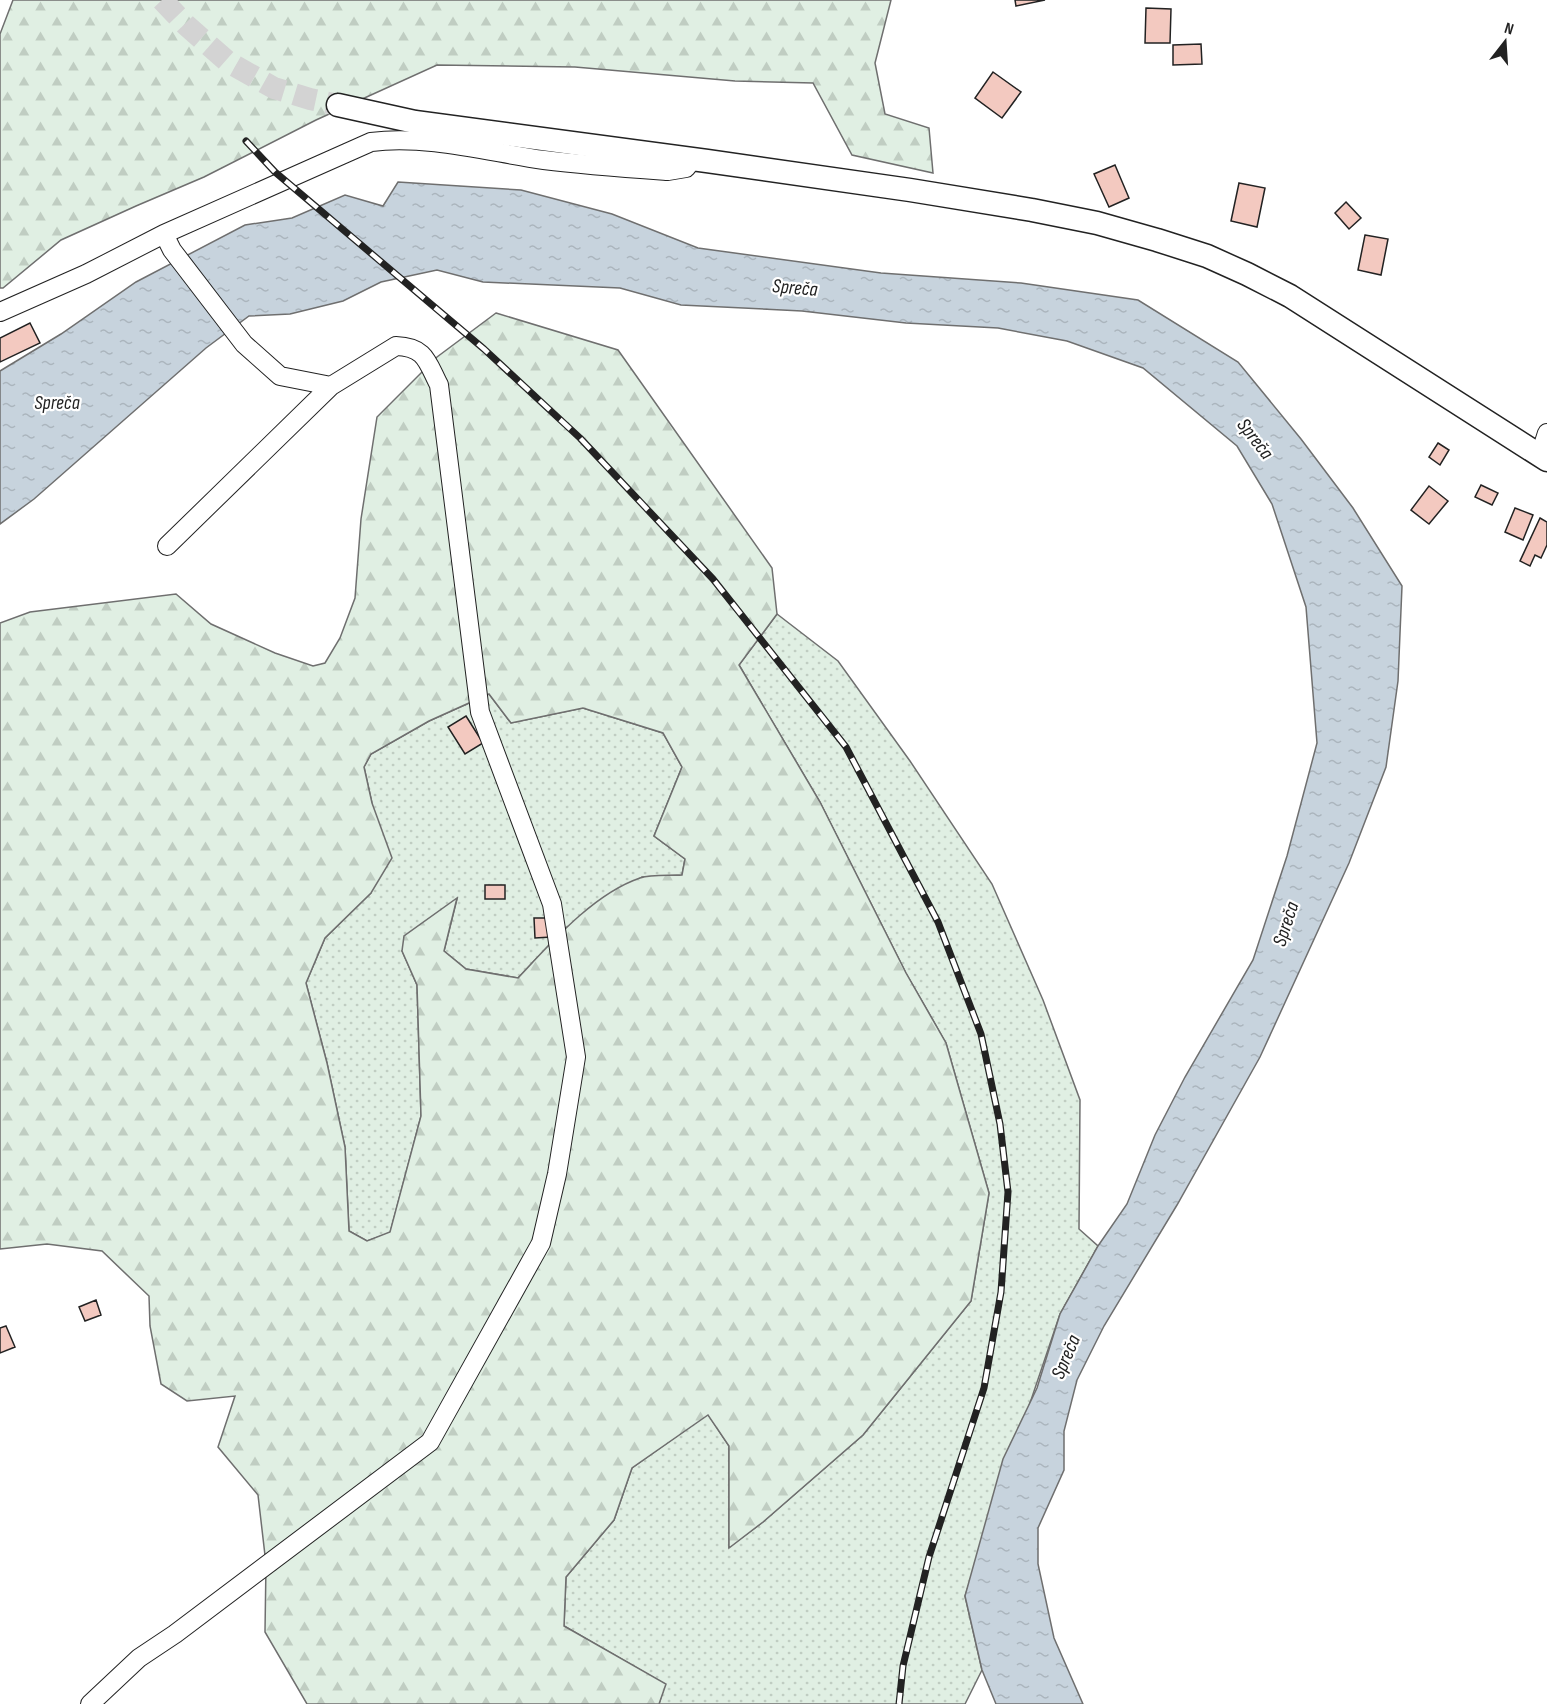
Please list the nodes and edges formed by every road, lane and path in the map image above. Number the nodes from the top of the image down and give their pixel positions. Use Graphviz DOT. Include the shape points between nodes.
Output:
graph roads {
  1 [pos="338,105"];
  2 [pos="693,159"];
  3 [pos="168,242"];
  4 [pos="0,312"];
  5 [pos="331,386"];
  6 [pos="1547,433"];
  7 [pos="1543,457"];
  8 [pos="167,546"];
  9 [pos="90,1704"];
  1 -- 2 [label="main road" via="415,122"];
  2 -- 3 [label="street" via="687,168 668,171 439,144 371,142"];
  2 -- 7 [label="main road" via="1032,210 1207,256 1290,296"];
  3 -- 4 [label="street"];
  3 -- 5 [label="street" via="244,344 280,376"];
  5 -- 8 [label="street"];
  5 -- 9 [label="street" via="396,346 407,346 423,353 439,386 480,712 552,904 576,1057 557,1174 541,1243 430,1442 140,1658"];
  6 -- 7 [label="street"];
}
